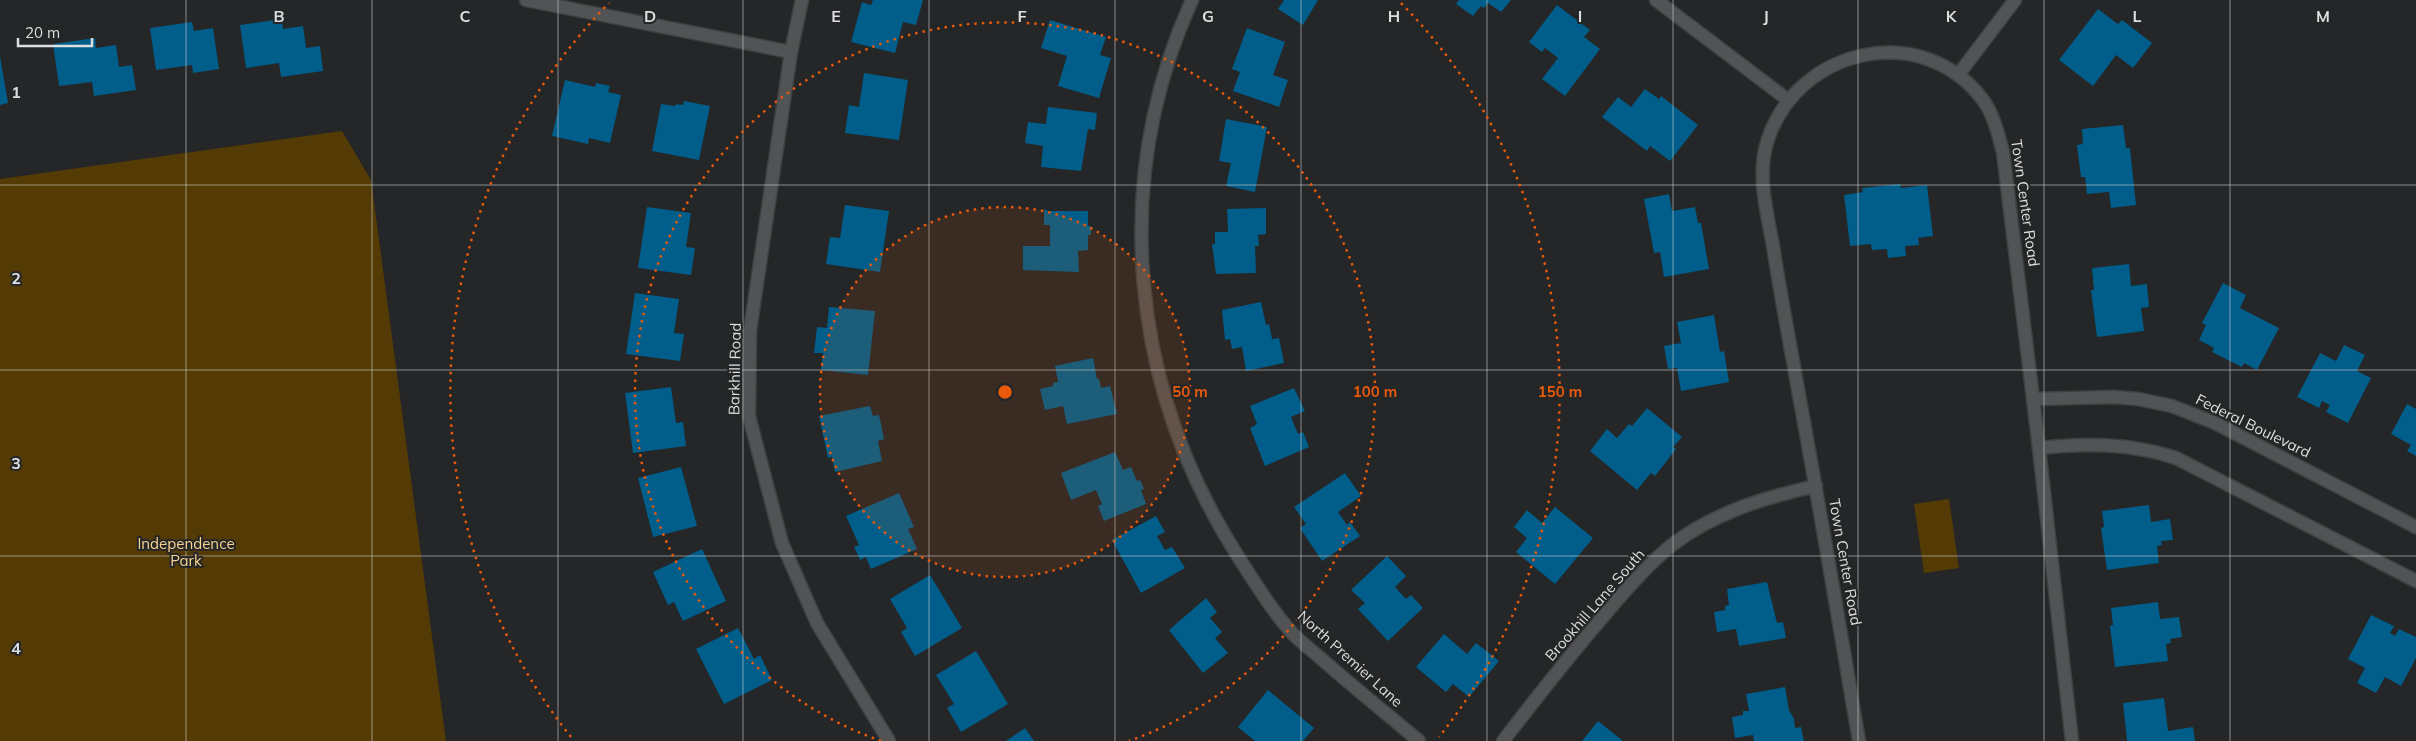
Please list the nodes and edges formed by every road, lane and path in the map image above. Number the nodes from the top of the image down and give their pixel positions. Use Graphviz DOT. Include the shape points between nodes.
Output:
graph roads {
  1 [pos="526,0"];
  2 [pos="802,0"];
  3 [pos="1192,0"];
  4 [pos="1656,0"];
  5 [pos="2015,0"];
  6 [pos="791,52"];
  7 [pos="1958,75"];
  8 [pos="1788,100"];
  9 [pos="2034,399"];
  10 [pos="2039,448"];
  11 [pos="1816,486"];
  12 [pos="2416,527"];
  13 [pos="2416,581"];
  14 [pos="889,741"];
  15 [pos="1419,741"];
  16 [pos="1503,741"];
  17 [pos="1859,741"];
  18 [pos="2072,741"];
  1 -- 6 [label="street"];
  2 -- 6 [label="street, Barkhill Road"];
  3 -- 15 [label="street, North Premier Lane" via="1163,73 1143,182 1141,241 1145,306 1157,373 1171,420 1192,474 1218,526 1293,634"];
  4 -- 8 [label="street"];
  5 -- 7 [label="street"];
  6 -- 14 [label="street, Barkhill Road" via="750,330 749,416 782,543 817,623"];
  7 -- 8 [label="street, Town Center Road" via="1936,63 1905,54 1868,54 1837,62 1819,72"];
  7 -- 9 [label="street, Town Center Road" via="1984,101 2003,152"];
  8 -- 11 [label="street, Town Center Road" via="1768,139 1763,180 1777,276"];
  9 -- 10 [label="street, Town Center Road"];
  9 -- 12 [label="street, Federal Boulevard" via="2114,397 2172,406 2216,423"];
  10 -- 13 [label="street" via="2123,445 2176,458"];
  10 -- 18 [label="street, Town Center Road"];
  11 -- 16 [label="street, Brookhill Lane South" via="1742,507 1673,544 1641,574 1583,640"];
  11 -- 17 [label="street, Town Center Road"];
}
